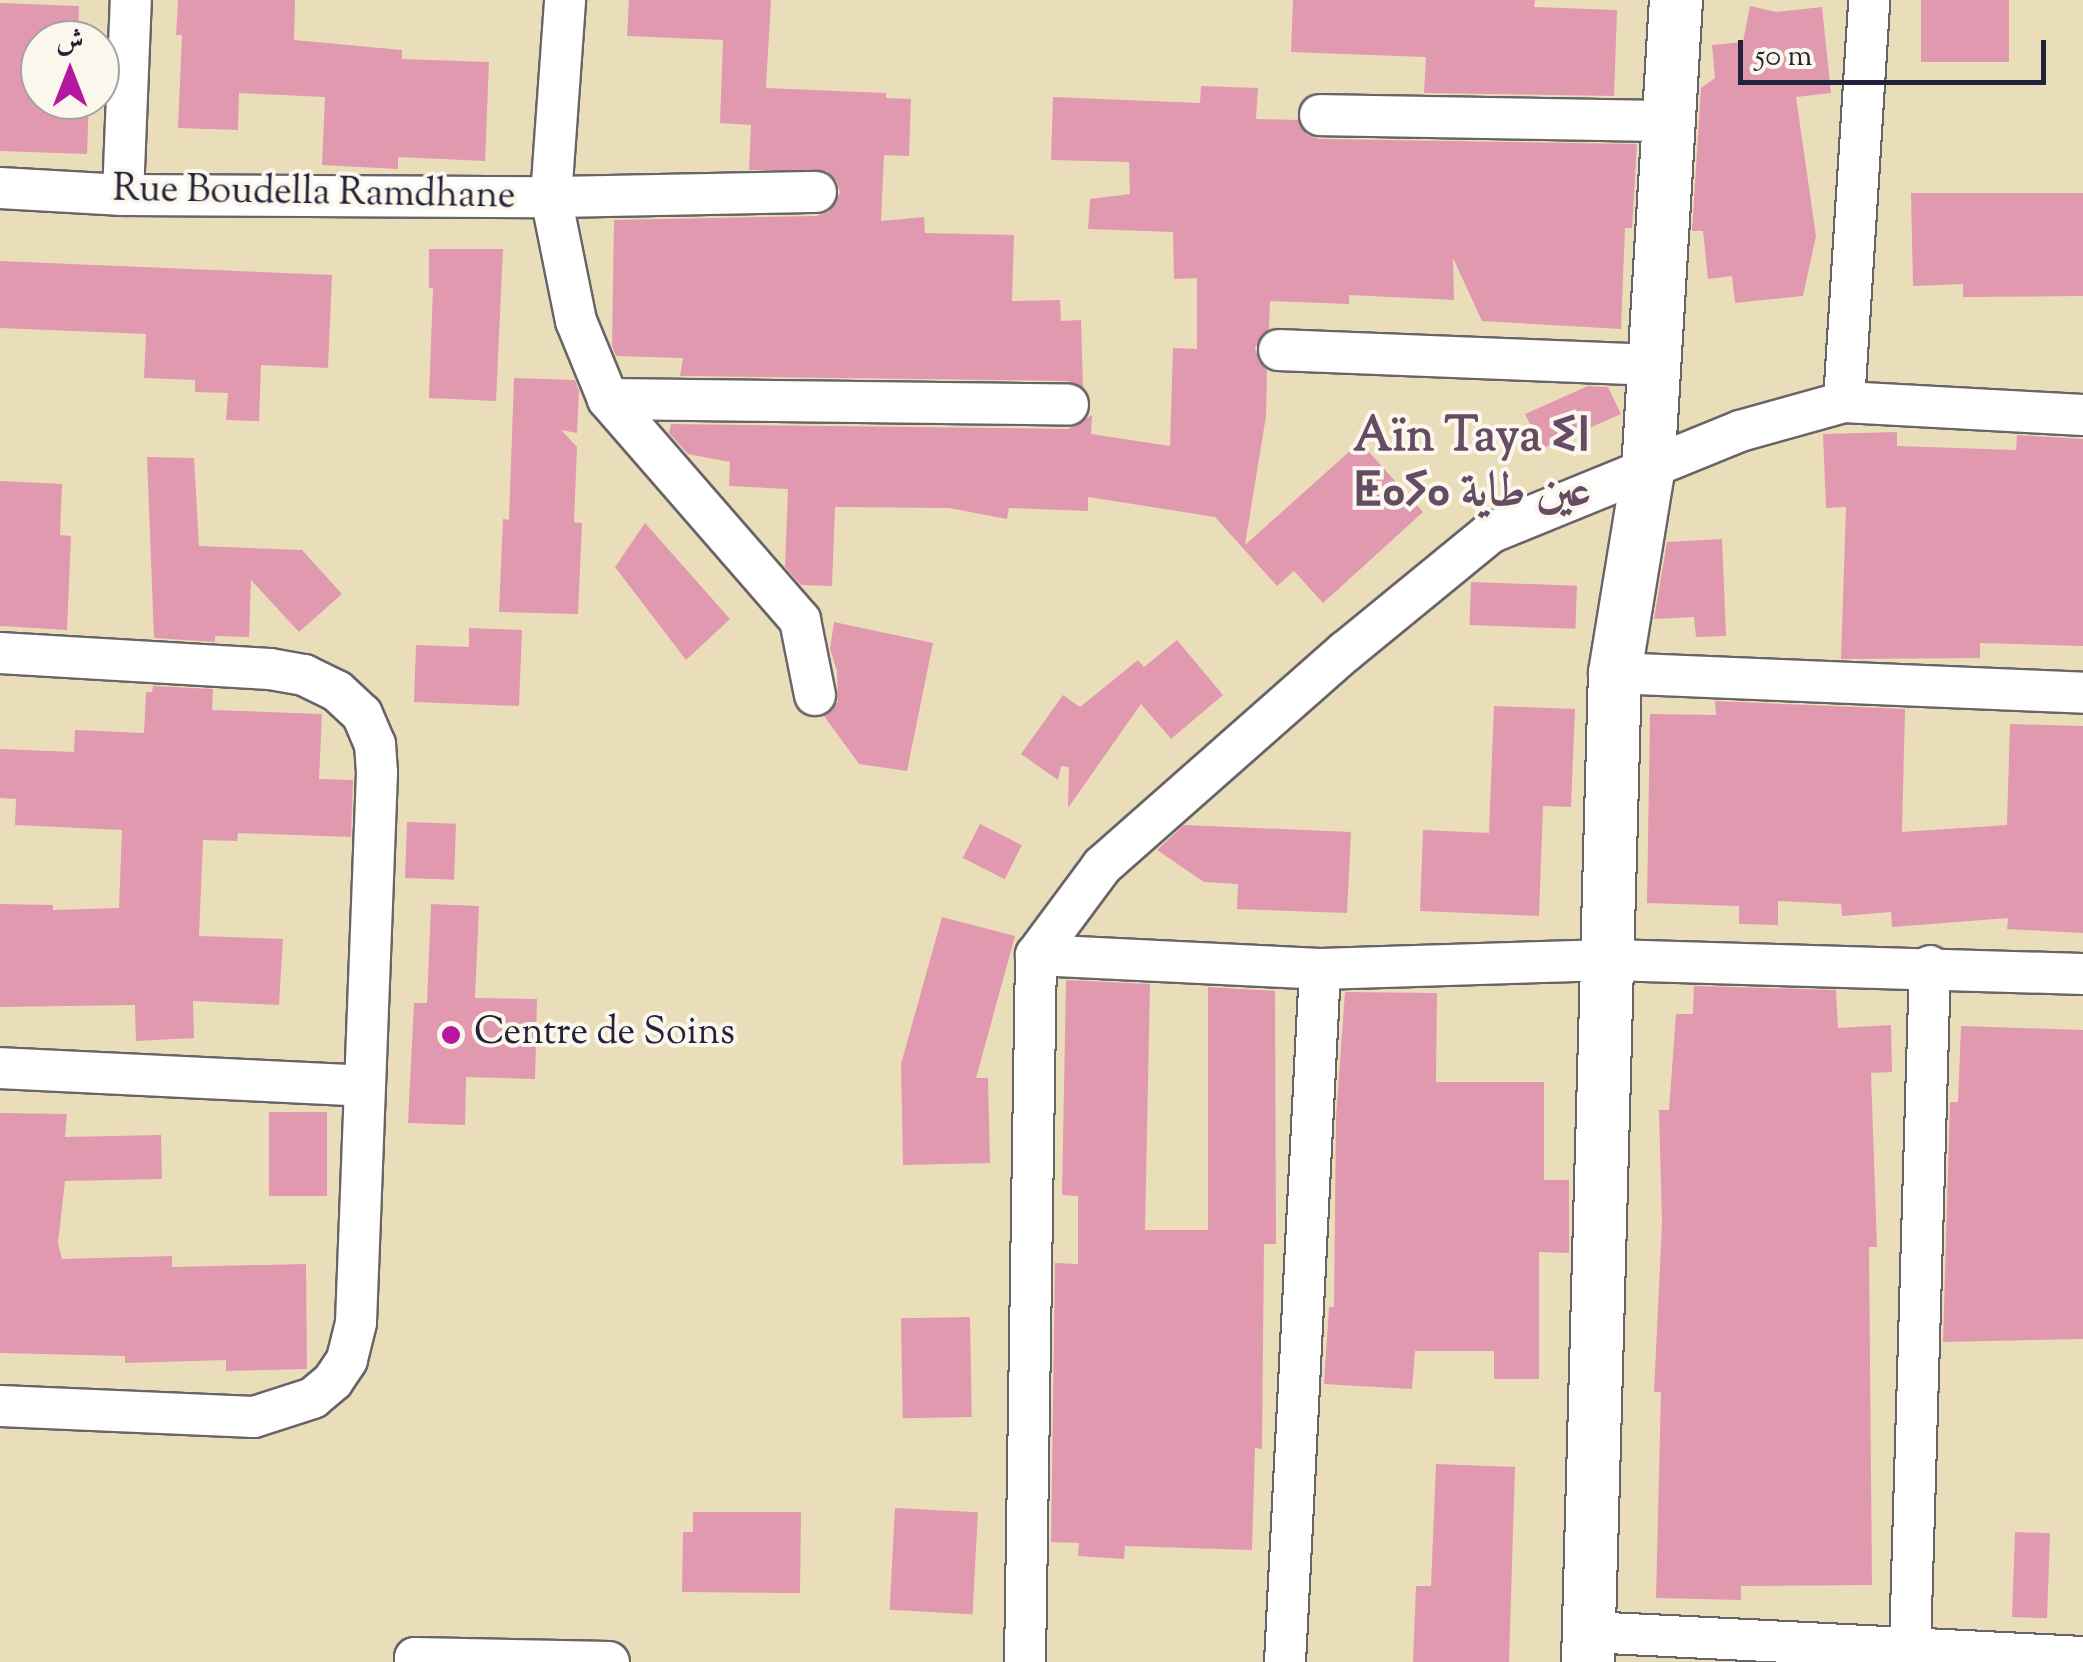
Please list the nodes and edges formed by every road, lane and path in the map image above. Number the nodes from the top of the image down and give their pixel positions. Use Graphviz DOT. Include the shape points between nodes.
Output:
graph roads {
  1 [pos="131,0"];
  2 [pos="564,0"];
  3 [pos="1676,0"];
  4 [pos="1869,0"];
  5 [pos="1320,114"];
  6 [pos="1669,121"];
  7 [pos="0,188"];
  8 [pos="816,192"];
  9 [pos="123,195"];
  10 [pos="551,198"];
  11 [pos="1278,350"];
  12 [pos="1654,365"];
  13 [pos="608,400"];
  14 [pos="1844,402"];
  15 [pos="1068,405"];
  16 [pos="2083,415"];
  17 [pos="1648,471"];
  18 [pos="0,653"];
  19 [pos="1614,674"];
  20 [pos="2083,693"];
  21 [pos="815,695"];
  22 [pos="1036,955"];
  23 [pos="1610,960"];
  24 [pos="1930,966"];
  25 [pos="1320,968"];
  26 [pos="2083,974"];
  27 [pos="0,1068"];
  28 [pos="365,1086"];
  29 [pos="0,1406"];
  30 [pos="1588,1647"];
  31 [pos="1910,1647"];
  32 [pos="2083,1656"];
  33 [pos="415,1662"];
  34 [pos="609,1662"];
  35 [pos="1025,1662"];
  36 [pos="1285,1662"];
  1 -- 9 [label="street"];
  2 -- 10 [label="street, Rue Boudella Ramdhane"];
  3 -- 6 [label="main road"];
  4 -- 14 [label="street"];
  5 -- 6 [label="street"];
  6 -- 12 [label="main road"];
  7 -- 9 [label="street, Rue Boudella Ramdhane"];
  8 -- 10 [label="street"];
  9 -- 10 [label="street, Rue Boudella Ramdhane"];
  10 -- 13 [label="street" via="576,321"];
  11 -- 12 [label="street"];
  12 -- 17 [label="main road"];
  13 -- 15 [label="street"];
  13 -- 21 [label="street" via="800,620"];
  14 -- 16 [label="street"];
  14 -- 17 [label="street" via="1740,431"];
  17 -- 19 [label="main road"];
  17 -- 22 [label="street" via="1490,533 1102,866"];
  18 -- 28 [label="street" via="270,668 337,691 362,714 377,773"];
  19 -- 20 [label="street"];
  19 -- 23 [label="main road"];
  22 -- 25 [label="street"];
  22 -- 35 [label="street"];
  23 -- 24 [label="street"];
  23 -- 25 [label="street"];
  23 -- 30 [label="main road"];
  24 -- 26 [label="street"];
  24 -- 31 [label="street"];
  25 -- 36 [label="street"];
  27 -- 28 [label="street"];
  28 -- 29 [label="street" via="356,1324 347,1360 314,1398 254,1417"];
  30 -- 31 [label="street"];
  31 -- 32 [label="street"];
  33 -- 34 [label="street"];
}
